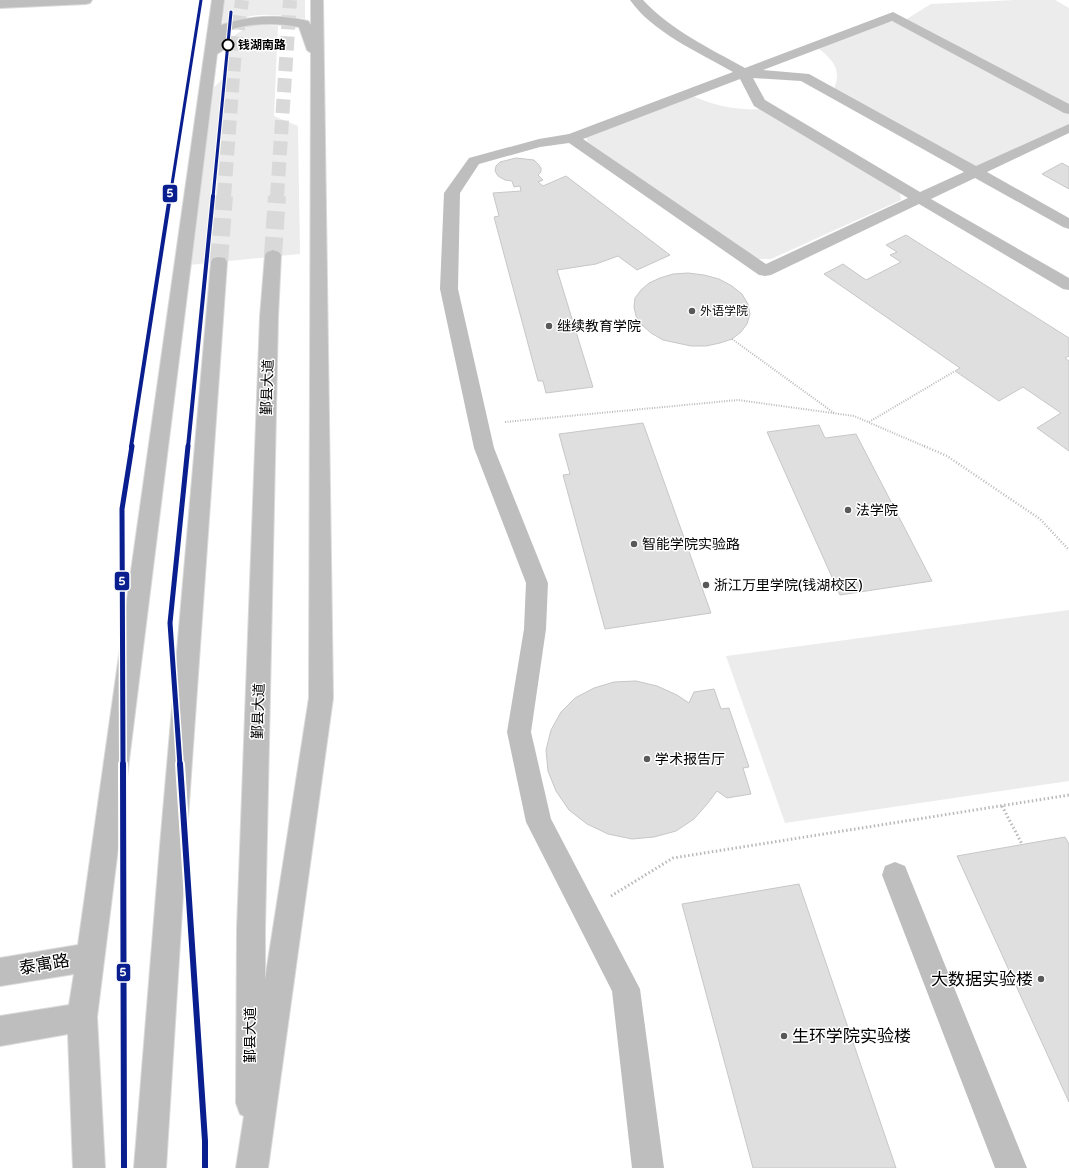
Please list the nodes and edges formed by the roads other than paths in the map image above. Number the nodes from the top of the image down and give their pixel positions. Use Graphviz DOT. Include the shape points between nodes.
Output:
graph roads {
  1 [pos="86,0"];
  2 [pos="218,0"];
  3 [pos="317,0"];
  4 [pos="636,0"];
  5 [pos="0,4"];
  6 [pos="317,59"];
  7 [pos="208,69"];
  8 [pos="744,73"];
  9 [pos="1069,110"];
  10 [pos="1069,128"];
  11 [pos="572,138"];
  12 [pos="976,172"];
  13 [pos="919,198"];
  14 [pos="1069,224"];
  15 [pos="273,255"];
  16 [pos="219,262"];
  17 [pos="1069,285"];
  18 [pos="895,875"];
  19 [pos="89,957"];
  20 [pos="0,972"];
  21 [pos="82,1017"];
  22 [pos="0,1031"];
  23 [pos="89,1168"];
  24 [pos="150,1168"];
  25 [pos="251,1168"];
  26 [pos="648,1168"];
  27 [pos="1011,1168"];
  1 -- 5 [label="main road"];
  2 -- 7 [label="main road"];
  3 -- 6 [label="main road"];
  4 -- 8 [label="main road" via="673,31"];
  6 -- 7 [label="main road" via="304,24 278,18 263,18 246,20 224,28"];
  6 -- 25 [label="main road" via="321,698"];
  7 -- 19 [label="main road"];
  8 -- 9 [label="main road" via="893,16"];
  8 -- 11 [label="main road"];
  8 -- 12 [label="main road" via="804,77"];
  8 -- 13 [label="main road" via="760,103"];
  10 -- 12 [label="main road"];
  11 -- 13 [label="main road" via="765,271"];
  11 -- 26 [label="main road" via="539,143 474,161 452,193 449,289 484,448 537,583 535,629 519,732 539,822 626,989"];
  12 -- 13 [label="main road"];
  12 -- 14 [label="main road"];
  13 -- 17 [label="main road"];
  15 -- 25 [label="main road, 鄞县大道" via="268,325 251,936"];
  16 -- 24 [label="main road"];
  18 -- 27 [label="main road"];
  19 -- 20 [label="main road, 泰寓路"];
  19 -- 21 [label="main road"];
  21 -- 22 [label="main road"];
  21 -- 23 [label="main road"];
}
